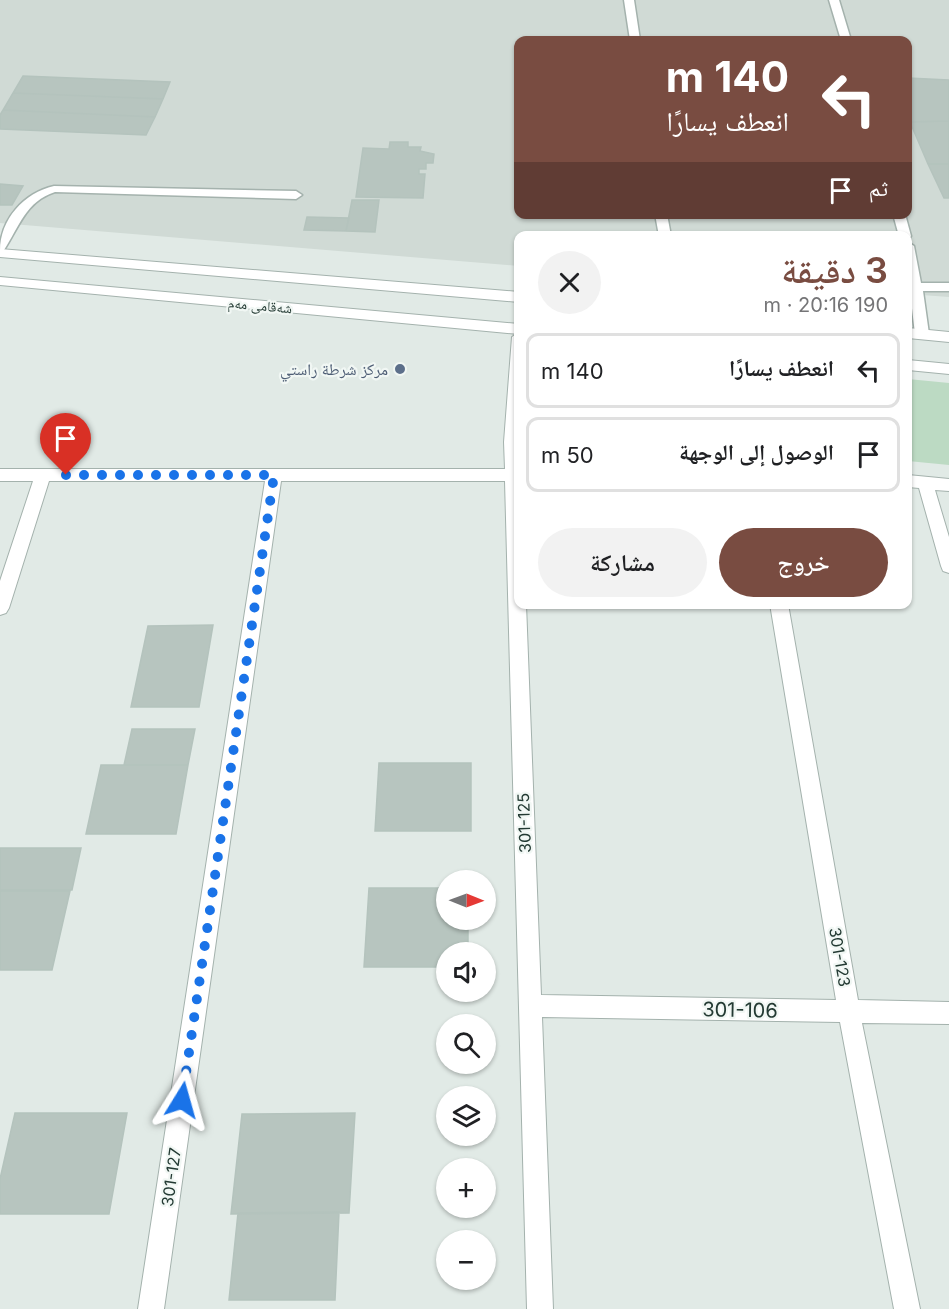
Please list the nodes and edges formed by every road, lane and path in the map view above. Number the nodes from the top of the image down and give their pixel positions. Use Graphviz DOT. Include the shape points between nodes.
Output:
graph roads {
  1 [pos="629,0"];
  2 [pos="834,0"];
  3 [pos="634,36"];
  4 [pos="845,36"];
  5 [pos="296,195"];
  6 [pos="0,247"];
  7 [pos="0,253"];
  8 [pos="0,281"];
  9 [pos="912,287"];
  10 [pos="949,287"];
  11 [pos="514,297"];
  12 [pos="514,329"];
  13 [pos="915,333"];
  14 [pos="949,337"];
  15 [pos="912,365"];
  16 [pos="949,369"];
  17 [pos="514,459"];
  18 [pos="0,475"];
  19 [pos="43,475"];
  20 [pos="274,475"];
  21 [pos="513,475"];
  22 [pos="912,481"];
  23 [pos="925,482"];
  24 [pos="949,485"];
  25 [pos="514,506"];
  26 [pos="949,566"];
  27 [pos="0,608"];
  28 [pos="517,609"];
  29 [pos="780,609"];
  30 [pos="530,1006"];
  31 [pos="849,1011"];
  32 [pos="949,1013"];
  33 [pos="152,1309"];
  34 [pos="540,1309"];
  35 [pos="907,1309"];
  1 -- 3 [label="lane"];
  2 -- 4 [label="lane"];
  5 -- 6 [label="lane" via="54,189 27,201"];
  7 -- 11 [label="street, شەقامی مەم"];
  8 -- 12 [label="street, شەقامی مەم"];
  9 -- 10 [label="lane"];
  9 -- 13 [label="lane"];
  13 -- 14 [label="street"];
  15 -- 16 [label="street"];
  17 -- 21 [label="street, 301-125"];
  18 -- 19 [label="street"];
  19 -- 20 [label="street"];
  19 -- 27 [label="street"];
  20 -- 21 [label="street"];
  20 -- 33 [label="street, 301-127"];
  21 -- 25 [label="street, 301-125"];
  22 -- 23 [label="street"];
  23 -- 24 [label="street"];
  23 -- 26 [label="street"];
  28 -- 30 [label="street, 301-125"];
  29 -- 31 [label="street, 301-123"];
  30 -- 31 [label="street, 301-106"];
  30 -- 34 [label="street, 301-125"];
  31 -- 32 [label="street, 301-106"];
  31 -- 35 [label="street, 301-123"];
}
